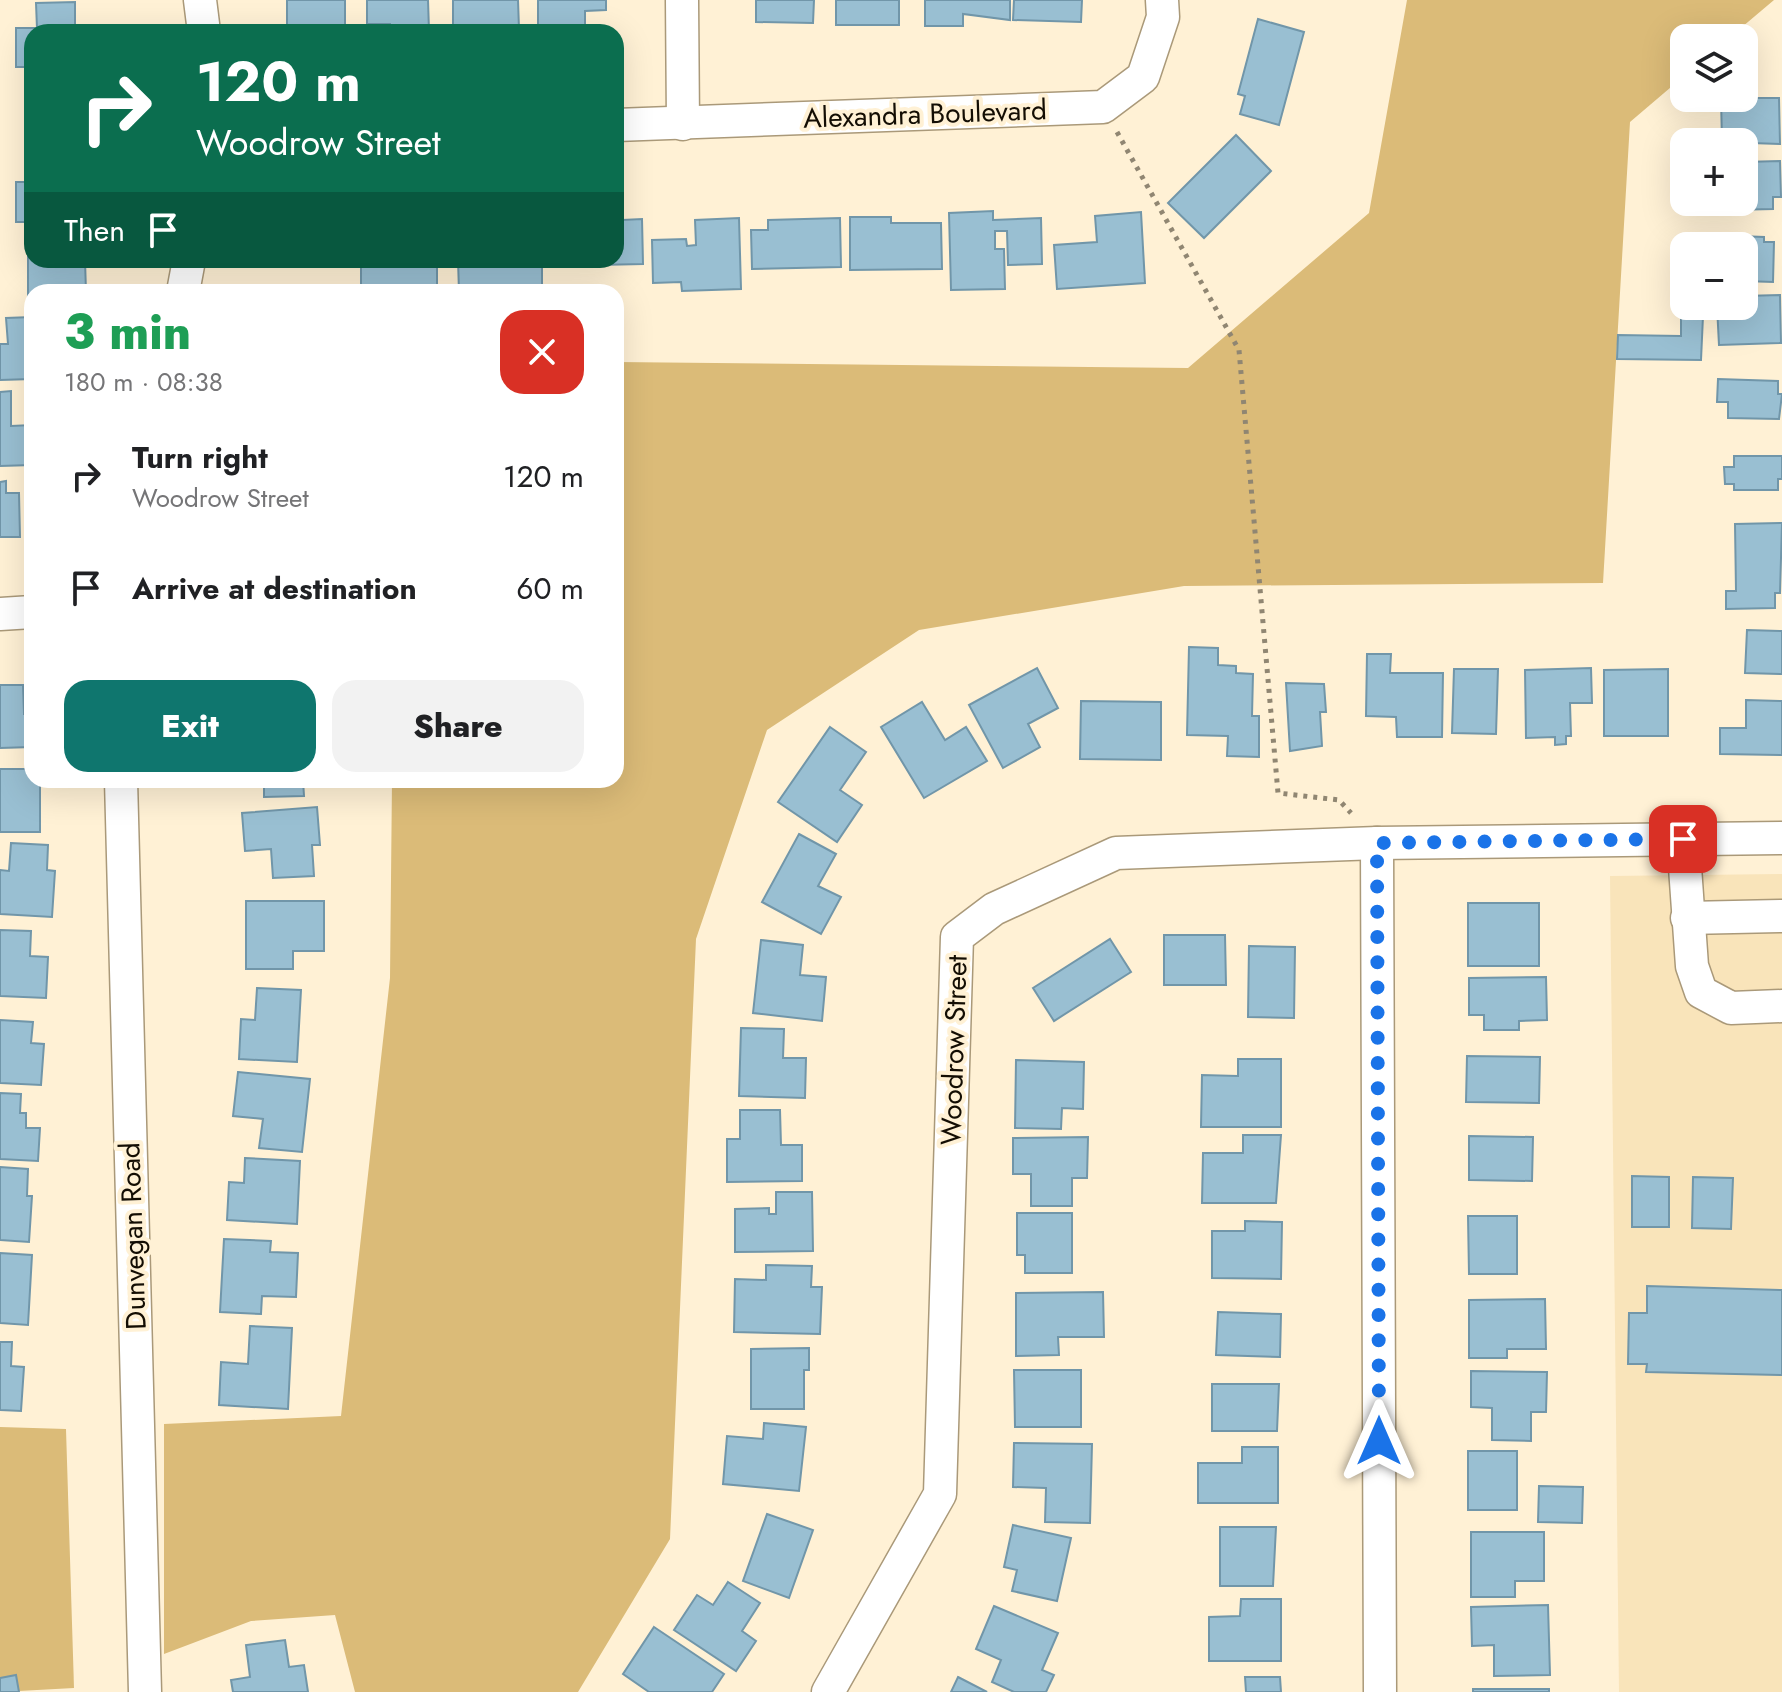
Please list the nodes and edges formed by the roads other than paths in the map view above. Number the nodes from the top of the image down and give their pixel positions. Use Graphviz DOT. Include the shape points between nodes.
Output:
graph roads {
  1 [pos="200,0"];
  2 [pos="682,0"];
  3 [pos="1162,0"];
  4 [pos="203,24"];
  5 [pos="683,124"];
  6 [pos="624,125"];
  7 [pos="24,612"];
  8 [pos="0,614"];
  9 [pos="121,788"];
  10 [pos="1782,838"];
  11 [pos="1683,839"];
  12 [pos="1377,843"];
  13 [pos="1782,916"];
  14 [pos="1687,918"];
  15 [pos="1782,1006"];
  16 [pos="145,1692"];
  17 [pos="828,1692"];
  18 [pos="1380,1692"];
  1 -- 4 [label="street"];
  2 -- 5 [label="street"];
  3 -- 5 [label="street, Alexandra Boulevard" via="1163,17 1143,77 1103,107"];
  5 -- 6 [label="street, Alexandra Boulevard"];
  7 -- 8 [label="street"];
  9 -- 16 [label="street, Dunvegan Road"];
  10 -- 11 [label="street, Woodrow Street"];
  11 -- 12 [label="street, Woodrow Street"];
  11 -- 14 [label="street"];
  12 -- 17 [label="street, Woodrow Street" via="1116,853 994,909 957,937 940,1494"];
  12 -- 18 [label="street"];
  13 -- 14 [label="street"];
  14 -- 15 [label="street" via="1692,966 1701,992 1731,1008"];
}
